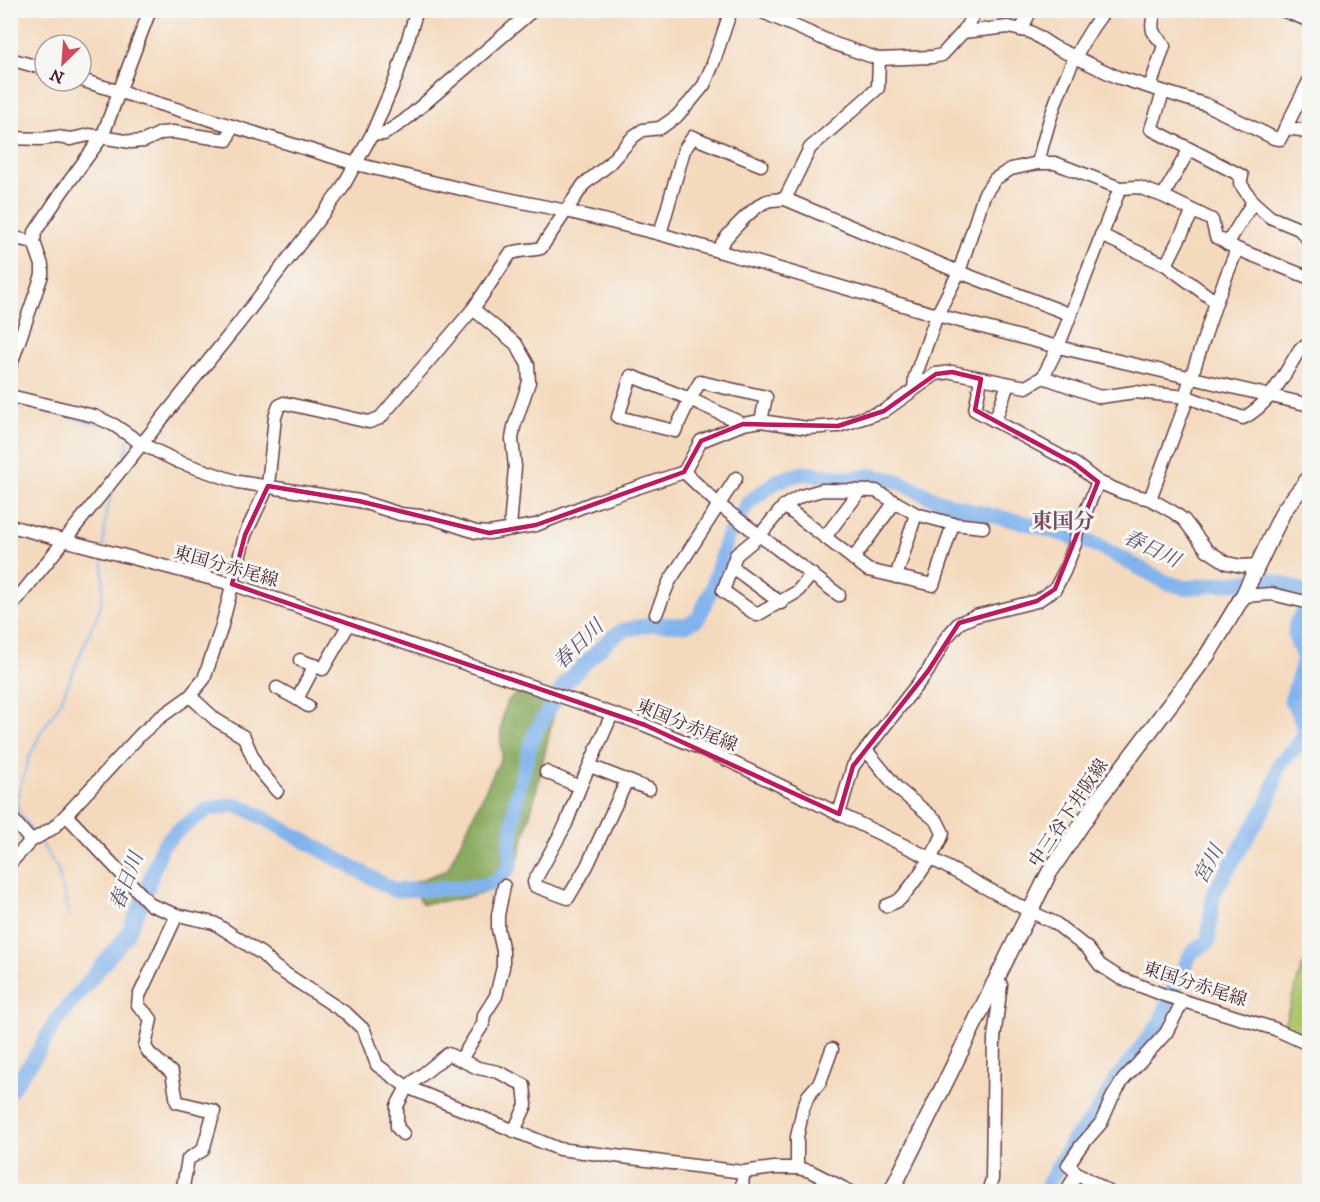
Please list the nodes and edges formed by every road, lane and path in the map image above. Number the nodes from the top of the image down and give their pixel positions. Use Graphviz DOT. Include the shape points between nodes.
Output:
graph roads {
  1 [pos="150,10"];
  2 [pos="417,10"];
  3 [pos="533,10"];
  4 [pos="731,10"];
  5 [pos="758,10"];
  6 [pos="976,10"];
  7 [pos="1031,10"];
  8 [pos="1105,10"];
  9 [pos="1154,10"];
  10 [pos="1282,10"];
  11 [pos="1310,21"];
  12 [pos="1022,30"];
  13 [pos="963,32"];
  14 [pos="1075,57"];
  15 [pos="879,58"];
  16 [pos="10,59"];
  17 [pos="33,66"];
  18 [pos="1310,79"];
  19 [pos="93,84"];
  20 [pos="1150,87"];
  21 [pos="120,92"];
  22 [pos="1163,93"];
  23 [pos="232,126"];
  24 [pos="1285,128"];
  25 [pos="372,134"];
  26 [pos="1310,135"];
  27 [pos="102,137"];
  28 [pos="10,138"];
  29 [pos="1189,150"];
  30 [pos="1038,163"];
  31 [pos="356,164"];
  32 [pos="761,165"];
  33 [pos="1120,188"];
  34 [pos="1163,196"];
  35 [pos="785,200"];
  36 [pos="1253,202"];
  37 [pos="566,211"];
  38 [pos="1193,211"];
  39 [pos="660,234"];
  40 [pos="1101,235"];
  41 [pos="10,237"];
  42 [pos="1310,241"];
  43 [pos="34,242"];
  44 [pos="1232,246"];
  45 [pos="718,251"];
  46 [pos="1166,265"];
  47 [pos="959,272"];
  48 [pos="1310,278"];
  49 [pos="1216,302"];
  50 [pos="473,309"];
  51 [pos="937,315"];
  52 [pos="1070,315"];
  53 [pos="1310,344"];
  54 [pos="1058,347"];
  55 [pos="10,367"];
  56 [pos="1043,377"];
  57 [pos="1191,378"];
  58 [pos="981,379"];
  59 [pos="1008,384"];
  60 [pos="914,389"];
  61 [pos="10,396"];
  62 [pos="1186,396"];
  63 [pos="1270,396"];
  64 [pos="690,399"];
  65 [pos="1310,405"];
  66 [pos="761,421"];
  67 [pos="995,421"];
  68 [pos="743,424"];
  69 [pos="142,444"];
  70 [pos="684,472"];
  71 [pos="1310,477"];
  72 [pos="736,478"];
  73 [pos="1098,482"];
  74 [pos="268,486"];
  75 [pos="860,491"];
  76 [pos="1150,499"];
  77 [pos="896,502"];
  78 [pos="784,506"];
  79 [pos="724,509"];
  80 [pos="916,514"];
  81 [pos="953,524"];
  82 [pos="10,526"];
  83 [pos="983,527"];
  84 [pos="510,528"];
  85 [pos="756,533"];
  86 [pos="825,537"];
  87 [pos="64,540"];
  88 [pos="853,559"];
  89 [pos="1257,566"];
  90 [pos="732,567"];
  91 [pos="812,574"];
  92 [pos="896,577"];
  93 [pos="232,584"];
  94 [pos="1244,593"];
  95 [pos="839,595"];
  96 [pos="1308,602"];
  97 [pos="781,603"];
  98 [pos="10,608"];
  99 [pos="657,614"];
  100 [pos="349,624"];
  101 [pos="300,660"];
  102 [pos="315,666"];
  103 [pos="277,688"];
  104 [pos="190,696"];
  105 [pos="297,699"];
  106 [pos="308,706"];
  107 [pos="612,714"];
  108 [pos="866,750"];
  109 [pos="590,766"];
  110 [pos="546,772"];
  111 [pos="627,780"];
  112 [pos="580,787"];
  113 [pos="649,789"];
  114 [pos="277,791"];
  115 [pos="839,814"];
  116 [pos="66,815"];
  117 [pos="10,816"];
  118 [pos="31,841"];
  119 [pos="930,858"];
  120 [pos="10,863"];
  121 [pos="504,886"];
  122 [pos="886,906"];
  123 [pos="1029,911"];
  124 [pos="177,915"];
  125 [pos="997,977"];
  126 [pos="1175,998"];
  127 [pos="1310,1045"];
  128 [pos="832,1048"];
  129 [pos="461,1059"];
  130 [pos="407,1087"];
  131 [pos="514,1131"];
  132 [pos="403,1134"];
  133 [pos="797,1168"];
  134 [pos="743,1172"];
  135 [pos="1077,1173"];
  136 [pos="182,1191"];
  137 [pos="742,1191"];
  138 [pos="851,1191"];
  139 [pos="891,1191"];
  140 [pos="988,1191"];
  141 [pos="1066,1191"];
  142 [pos="1109,1191"];
  1 -- 21 [label="street"];
  2 -- 25 [label="street" via="396,78"];
  3 -- 25 [label="street" via="404,121 384,134"];
  4 -- 37 [label="street" via="704,85 676,117 660,128 643,130 634,136 584,184"];
  5 -- 15 [label="street" via="834,44"];
  6 -- 13 [label="street"];
  7 -- 12 [label="street"];
  8 -- 14 [label="street"];
  9 -- 20 [label="street" via="1152,27 1164,46"];
  10 -- 11 [label="street"];
  12 -- 13 [label="street" via="1008,27"];
  12 -- 14 [label="street"];
  13 -- 15 [label="street" via="942,55"];
  14 -- 20 [label="street"];
  14 -- 30 [label="street" via="1047,125"];
  15 -- 35 [label="street" via="878,88 810,148"];
  16 -- 17 [label="street"];
  18 -- 24 [label="street"];
  19 -- 21 [label="street"];
  20 -- 22 [label="street"];
  21 -- 23 [label="street"];
  21 -- 27 [label="street"];
  22 -- 24 [label="street" via="1207,105 1274,138 1280,139"];
  22 -- 29 [label="street" via="1151,129"];
  23 -- 27 [label="street" via="227,140 173,132 131,142"];
  23 -- 31 [label="street"];
  24 -- 26 [label="street"];
  25 -- 31 [label="street"];
  27 -- 28 [label="street"];
  27 -- 43 [label="street" via="43,218"];
  29 -- 34 [label="street"];
  29 -- 36 [label="street" via="1242,176 1240,183"];
  30 -- 33 [label="street" via="1055,163"];
  30 -- 47 [label="street" via="1011,169 988,187"];
  31 -- 37 [label="street"];
  31 -- 69 [label="street" via="304,239"];
  32 -- 39 [label="street" via="693,137 684,150"];
  33 -- 34 [label="street" via="1138,187"];
  33 -- 40 [label="street"];
  34 -- 38 [label="street"];
  35 -- 45 [label="street" via="766,201"];
  35 -- 47 [label="street"];
  36 -- 42 [label="street" via="1270,217 1299,229"];
  36 -- 44 [label="street"];
  37 -- 39 [label="street"];
  37 -- 50 [label="street" via="541,248 510,254"];
  38 -- 44 [label="street" via="1212,220 1216,237"];
  38 -- 46 [label="street"];
  39 -- 45 [label="street"];
  40 -- 46 [label="street"];
  40 -- 52 [label="street"];
  41 -- 43 [label="street"];
  43 -- 55 [label="street" via="42,275"];
  44 -- 48 [label="street"];
  44 -- 49 [label="street"];
  45 -- 51 [label="street"];
  46 -- 49 [label="street"];
  47 -- 51 [label="street"];
  47 -- 52 [label="street"];
  49 -- 57 [label="street"];
  50 -- 74 [label="street" via="380,418 374,421 284,403 279,406"];
  50 -- 84 [label="street" via="516,344 528,366 529,382 512,439 515,467"];
  51 -- 54 [label="street"];
  51 -- 60 [label="street"];
  52 -- 54 [label="street"];
  53 -- 63 [label="street" via="1300,349"];
  54 -- 56 [label="street"];
  54 -- 57 [label="street"];
  56 -- 59 [label="street" via="1026,387"];
  56 -- 62 [label="street" via="1100,398 1135,392"];
  57 -- 62 [label="street"];
  57 -- 63 [label="street"];
  58 -- 59 [label="street"];
  58 -- 60 [label="street" via="952,372 936,374"];
  58 -- 67 [label="street" via="975,410"];
  59 -- 67 [label="street"];
  60 -- 66 [label="street" via="884,411 838,426 807,428"];
  61 -- 69 [label="street" via="94,416"];
  62 -- 63 [label="street" via="1243,418"];
  62 -- 76 [label="street"];
  63 -- 65 [label="street"];
  64 -- 64 [label="street" via="675,431 618,417 631,376"];
  64 -- 66 [label="street" via="700,382 766,397"];
  64 -- 68 [label="street"];
  66 -- 68 [label="street"];
  67 -- 73 [label="street" via="1075,464"];
  68 -- 70 [label="street" via="701,441"];
  69 -- 74 [label="street" via="216,475"];
  69 -- 87 [label="street"];
  70 -- 79 [label="street"];
  70 -- 84 [label="street" via="536,525"];
  71 -- 89 [label="main road, 中三谷下井阪線" via="1284,510"];
  72 -- 79 [label="street"];
  73 -- 76 [label="street"];
  73 -- 108 [label="street" via="1054,589 1038,601 958,623 928,671"];
  74 -- 84 [label="street" via="359,501 476,532"];
  74 -- 93 [label="street" via="245,535"];
  75 -- 77 [label="street" via="876,491"];
  75 -- 78 [label="street" via="822,490"];
  75 -- 86 [label="street"];
  76 -- 89 [label="street" via="1184,520 1207,550 1227,563"];
  77 -- 80 [label="street"];
  77 -- 88 [label="street"];
  78 -- 85 [label="street"];
  78 -- 86 [label="street"];
  79 -- 85 [label="street"];
  79 -- 99 [label="street" via="669,582"];
  80 -- 81 [label="street"];
  80 -- 92 [label="street"];
  81 -- 83 [label="street"];
  81 -- 92 [label="street" via="933,585"];
  82 -- 87 [label="street, 東国分赤尾線"];
  85 -- 90 [label="street" via="736,555"];
  85 -- 91 [label="street"];
  86 -- 88 [label="street"];
  87 -- 93 [label="street, 東国分赤尾線"];
  87 -- 98 [label="street"];
  88 -- 92 [label="street" via="868,570"];
  89 -- 94 [label="main road, 中三谷下井阪線"];
  90 -- 97 [label="street"];
  90 -- 97 [label="street" via="723,591 757,615"];
  91 -- 95 [label="street"];
  91 -- 97 [label="street"];
  93 -- 100 [label="street, 東国分赤尾線"];
  93 -- 104 [label="street" via="204,680"];
  94 -- 96 [label="street"];
  94 -- 123 [label="main road, 中三谷下井阪線" via="1208,654 1071,839"];
  100 -- 102 [label="street" via="323,669"];
  100 -- 107 [label="street, 東国分赤尾線"];
  101 -- 102 [label="street"];
  102 -- 105 [label="street"];
  103 -- 105 [label="street"];
  104 -- 114 [label="street" via="216,720 244,737 257,767"];
  104 -- 116 [label="street" via="141,734"];
  105 -- 106 [label="street"];
  107 -- 109 [label="street"];
  107 -- 115 [label="street, 東国分赤尾線" via="721,757"];
  108 -- 115 [label="street" via="853,766"];
  108 -- 119 [label="street" via="898,789 941,826 941,841"];
  109 -- 111 [label="street"];
  109 -- 112 [label="street"];
  110 -- 112 [label="street"];
  111 -- 112 [label="street" via="568,898 535,886 534,882 566,824"];
  111 -- 113 [label="street"];
  115 -- 119 [label="street, 東国分赤尾線"];
  116 -- 118 [label="street"];
  116 -- 124 [label="street" via="151,905"];
  117 -- 118 [label="street"];
  118 -- 120 [label="street"];
  119 -- 122 [label="street" via="901,898"];
  119 -- 123 [label="street, 東国分赤尾線"];
  121 -- 129 [label="street" via="498,915 502,967 496,996"];
  123 -- 125 [label="main road, 中三谷下井阪線"];
  123 -- 126 [label="street, 東国分赤尾線" via="1062,928 1088,949 1100,965 1120,978"];
  124 -- 130 [label="street" via="214,923 347,1014 364,1030 377,1065"];
  124 -- 136 [label="street" via="138,1005 151,1019 145,1046 172,1073 177,1102 214,1111 203,1150 188,1159"];
  125 -- 139 [label="main road, 中三谷下井阪線"];
  125 -- 140 [label="street" via="1001,985 994,1038 992,1179"];
  126 -- 127 [label="street, 東国分赤尾線" via="1275,1029"];
  126 -- 135 [label="street" via="1166,1033 1124,1080 1101,1123 1068,1165"];
  128 -- 133 [label="street" via="820,1082 803,1109 797,1137"];
  129 -- 130 [label="street" via="448,1054"];
  129 -- 131 [label="street" via="524,1085 526,1106"];
  130 -- 131 [label="street"];
  130 -- 132 [label="street" via="397,1106 396,1127"];
  131 -- 134 [label="street" via="559,1149"];
  133 -- 134 [label="street"];
  133 -- 138 [label="street"];
  134 -- 137 [label="street"];
  135 -- 141 [label="street"];
  135 -- 142 [label="street"];
}
